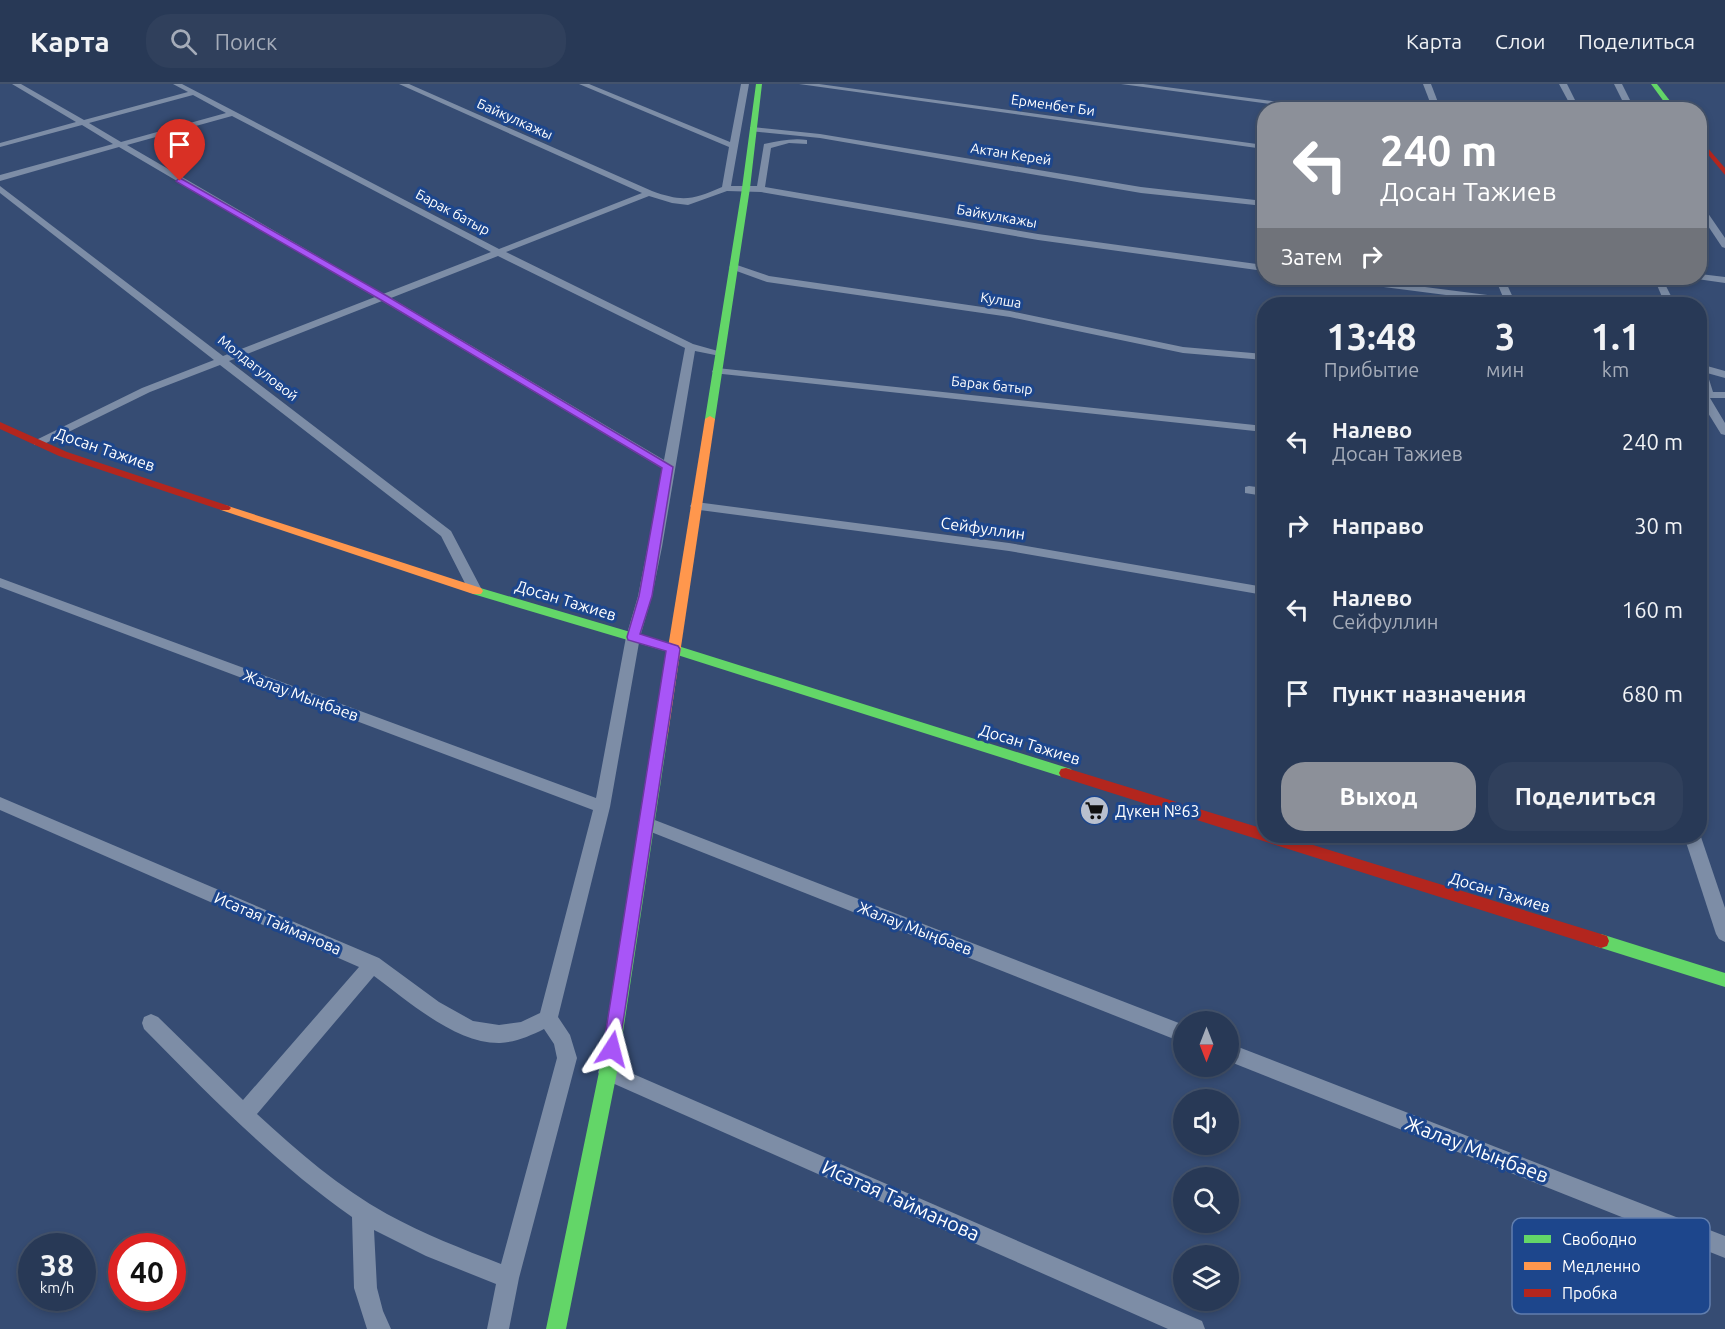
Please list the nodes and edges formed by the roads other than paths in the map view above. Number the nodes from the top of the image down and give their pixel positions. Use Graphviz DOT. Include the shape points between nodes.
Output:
graph roads {
  1 [pos="16,84"];
  2 [pos="177,84"];
  3 [pos="403,84"];
  4 [pos="583,84"];
  5 [pos="745,84"];
  6 [pos="759,84"];
  7 [pos="803,84"];
  8 [pos="1125,84"];
  9 [pos="1427,84"];
  10 [pos="1563,84"];
  11 [pos="1618,84"];
  12 [pos="1654,84"];
  13 [pos="194,93"];
  14 [pos="1271,102"];
  15 [pos="1434,102"];
  16 [pos="1573,102"];
  17 [pos="1627,102"];
  18 [pos="1668,102"];
  19 [pos="233,113"];
  20 [pos="80,122"];
  21 [pos="753,129"];
  22 [pos="820,136"];
  23 [pos="0,145"];
  24 [pos="119,145"];
  25 [pos="734,146"];
  26 [pos="1257,146"];
  27 [pos="1707,150"];
  28 [pos="1725,173"];
  29 [pos="0,178"];
  30 [pos="726,188"];
  31 [pos="746,188"];
  32 [pos="0,189"];
  33 [pos="761,189"];
  34 [pos="649,193"];
  35 [pos="1257,203"];
  36 [pos="1707,218"];
  37 [pos="1724,243"];
  38 [pos="500,253"];
  39 [pos="734,267"];
  40 [pos="1257,267"];
  41 [pos="1707,278"];
  42 [pos="1725,279"];
  43 [pos="1385,285"];
  44 [pos="1468,297"];
  45 [pos="384,298"];
  46 [pos="690,347"];
  47 [pos="720,353"];
  48 [pos="1257,356"];
  49 [pos="224,360"];
  50 [pos="1707,370"];
  51 [pos="717,371"];
  52 [pos="1725,375"];
  53 [pos="1725,386"];
  54 [pos="1707,392"];
  55 [pos="1707,393"];
  56 [pos="1725,395"];
  57 [pos="1707,400"];
  58 [pos="0,425"];
  59 [pos="1257,428"];
  60 [pos="1725,432"];
  61 [pos="38,443"];
  62 [pos="668,467"];
  63 [pos="1249,490"];
  64 [pos="1257,491"];
  65 [pos="696,506"];
  66 [pos="0,582"];
  67 [pos="475,590"];
  68 [pos="1257,590"];
  69 [pos="633,637"];
  70 [pos="673,649"];
  71 [pos="0,803"];
  72 [pos="602,807"];
  73 [pos="646,823"];
  74 [pos="1257,832"];
  75 [pos="1290,843"];
  76 [pos="1694,843"];
  77 [pos="1725,934"];
  78 [pos="373,964"];
  79 [pos="1725,980"];
  80 [pos="548,1018"];
  81 [pos="151,1023"];
  82 [pos="1173,1030"];
  83 [pos="1239,1056"];
  84 [pos="608,1072"];
  85 [pos="243,1115"];
  86 [pos="363,1212"];
  87 [pos="1651,1218"];
  88 [pos="1710,1241"];
  89 [pos="1725,1247"];
  90 [pos="508,1278"];
  91 [pos="380,1329"];
  92 [pos="498,1329"];
  93 [pos="556,1329"];
  94 [pos="1194,1329"];
  1 -- 20 [label="street"];
  2 -- 13 [label="street, Барак батыр"];
  3 -- 34 [label="street, Байкулкажы"];
  4 -- 25 [label="street"];
  5 -- 25 [label="street"];
  6 -- 21 [label="main road"];
  7 -- 26 [label="street, Ерменбет Би"];
  8 -- 14 [label="street"];
  9 -- 15 [label="street"];
  10 -- 16 [label="street"];
  11 -- 17 [label="street"];
  12 -- 18 [label="main road"];
  13 -- 19 [label="street, Барак батыр"];
  13 -- 20 [label="street"];
  19 -- 24 [label="street"];
  19 -- 38 [label="street, Барак батыр"];
  20 -- 23 [label="street"];
  20 -- 24 [label="street"];
  21 -- 22 [label="street, Актан Керей"];
  21 -- 31 [label="main road"];
  22 -- 33 [label="street" via="806,142 767,146"];
  22 -- 35 [label="street, Актан Керей" via="1141,190"];
  24 -- 29 [label="street"];
  24 -- 45 [label="street"];
  25 -- 30 [label="street"];
  27 -- 28 [label="main road"];
  30 -- 31 [label="street, Байкулкажы"];
  30 -- 34 [label="street, Байкулкажы" via="685,204"];
  31 -- 33 [label="street, Байкулкажы"];
  31 -- 39 [label="main road"];
  32 -- 49 [label="street, Молдагуловой"];
  33 -- 40 [label="street, Байкулкажы" via="1038,237"];
  34 -- 38 [label="street"];
  36 -- 37 [label="street"];
  38 -- 45 [label="street"];
  38 -- 46 [label="street, Барак батыр"];
  39 -- 47 [label="main road"];
  39 -- 48 [label="street, Кулша" via="766,279 1010,314 1183,350"];
  41 -- 42 [label="street"];
  43 -- 44 [label="street"];
  45 -- 49 [label="street"];
  45 -- 62 [label="street"];
  46 -- 47 [label="street, Барак батыр"];
  46 -- 62 [label="street"];
  47 -- 51 [label="main road"];
  49 -- 61 [label="street" via="146,390"];
  49 -- 67 [label="street, Молдагуловой" via="446,534"];
  50 -- 52 [label="street"];
  51 -- 59 [label="street, Барак батыр"];
  51 -- 65 [label="main road"];
  53 -- 54 [label="street"];
  55 -- 56 [label="street"];
  57 -- 60 [label="street"];
  58 -- 61 [label="main road, Досан Тажиев"];
  61 -- 67 [label="main road, Досан Тажиев"];
  62 -- 69 [label="street" via="645,596"];
  63 -- 64 [label="street"];
  65 -- 68 [label="street, Сейфуллин" via="1009,547"];
  65 -- 70 [label="main road"];
  66 -- 72 [label="street, Жалау Мыңбаев"];
  67 -- 69 [label="main road, Досан Тажиев"];
  69 -- 70 [label="main road, Досан Тажиев"];
  69 -- 72 [label="street"];
  70 -- 73 [label="main road"];
  70 -- 74 [label="main road, Досан Тажиев"];
  71 -- 78 [label="street, Исатая Тайманова"];
  72 -- 80 [label="street"];
  73 -- 82 [label="street, Жалау Мыңбаев"];
  73 -- 84 [label="main road"];
  75 -- 79 [label="main road, Досан Тажиев"];
  76 -- 77 [label="street"];
  78 -- 80 [label="street, Исатая Тайманова" via="432,1008 470,1029 499,1034 524,1030"];
  78 -- 85 [label="street"];
  80 -- 90 [label="street" via="563,1041 567,1058"];
  81 -- 85 [label="street"];
  83 -- 87 [label="street, Жалау Мыңбаев"];
  84 -- 93 [label="main road"];
  84 -- 94 [label="street, Исатая Тайманова"];
  85 -- 86 [label="street" via="265,1137"];
  86 -- 90 [label="street" via="432,1247"];
  86 -- 91 [label="street" via="363,1272 374,1320"];
  88 -- 89 [label="street, Жалау Мыңбаев"];
  90 -- 92 [label="street"];
}
